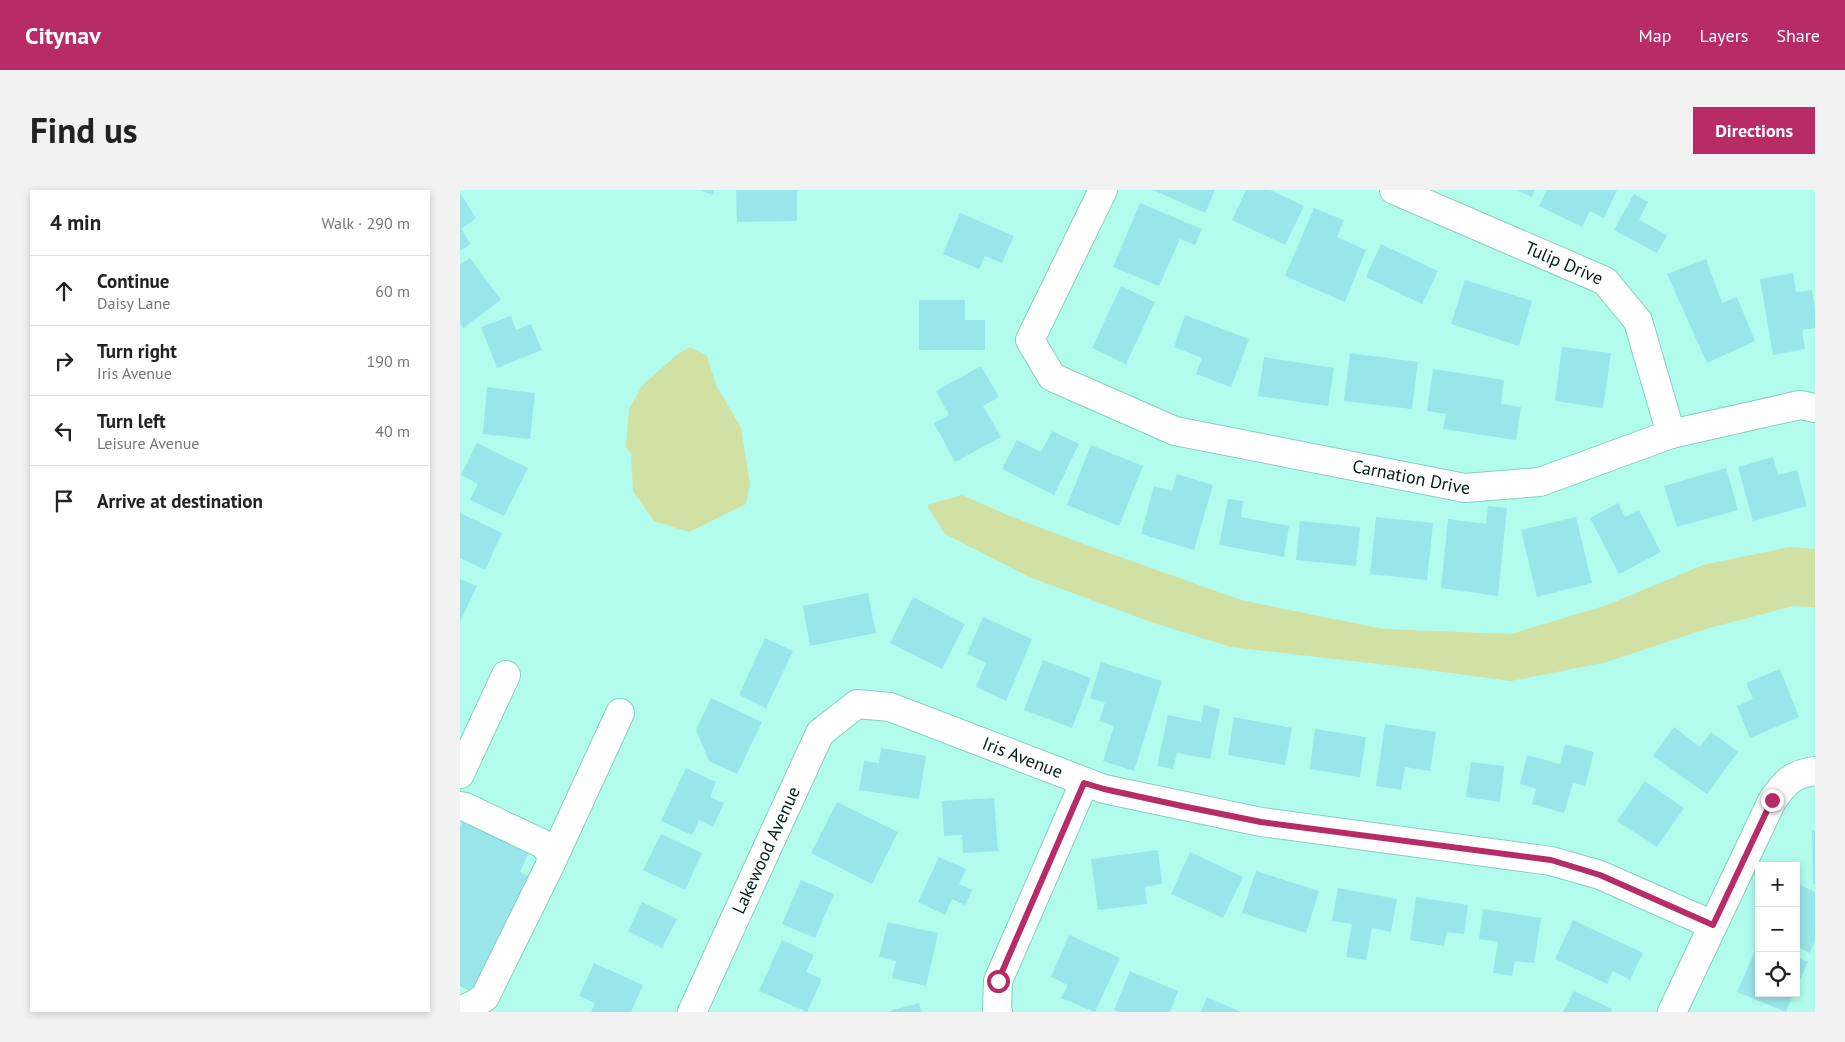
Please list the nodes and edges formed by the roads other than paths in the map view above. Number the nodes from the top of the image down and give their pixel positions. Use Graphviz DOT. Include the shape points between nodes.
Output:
graph roads {
  1 [pos="1103,190"];
  2 [pos="1394,190"];
  3 [pos="1815,408"];
  4 [pos="1671,434"];
  5 [pos="506,675"];
  6 [pos="857,704"];
  7 [pos="620,713"];
  8 [pos="1815,771"];
  9 [pos="460,774"];
  10 [pos="1084,783"];
  11 [pos="460,806"];
  12 [pos="551,862"];
  13 [pos="1713,925"];
  14 [pos="460,1011"];
  15 [pos="692,1012"];
  16 [pos="998,1012"];
  17 [pos="1672,1012"];
  1 -- 4 [label="street, Carnation Drive" via="1030,340 1052,377 1175,431 1465,488 1540,482"];
  2 -- 4 [label="street, Tulip Drive" via="1605,280 1638,320"];
  3 -- 4 [label="street, Carnation Drive" via="1800,404"];
  5 -- 9 [label="street"];
  6 -- 10 [label="street, Iris Avenue" via="890,707"];
  6 -- 15 [label="street, Lakewood Avenue" via="820,732"];
  7 -- 12 [label="street"];
  8 -- 13 [label="street" via="1792,777 1772,800"];
  10 -- 13 [label="street, Iris Avenue" via="1261,822 1551,860 1600,875"];
  10 -- 16 [label="street" via="998,981"];
  11 -- 12 [label="street" via="543,844 550,852"];
  12 -- 14 [label="street" via="485,997"];
  13 -- 17 [label="street"];
}
